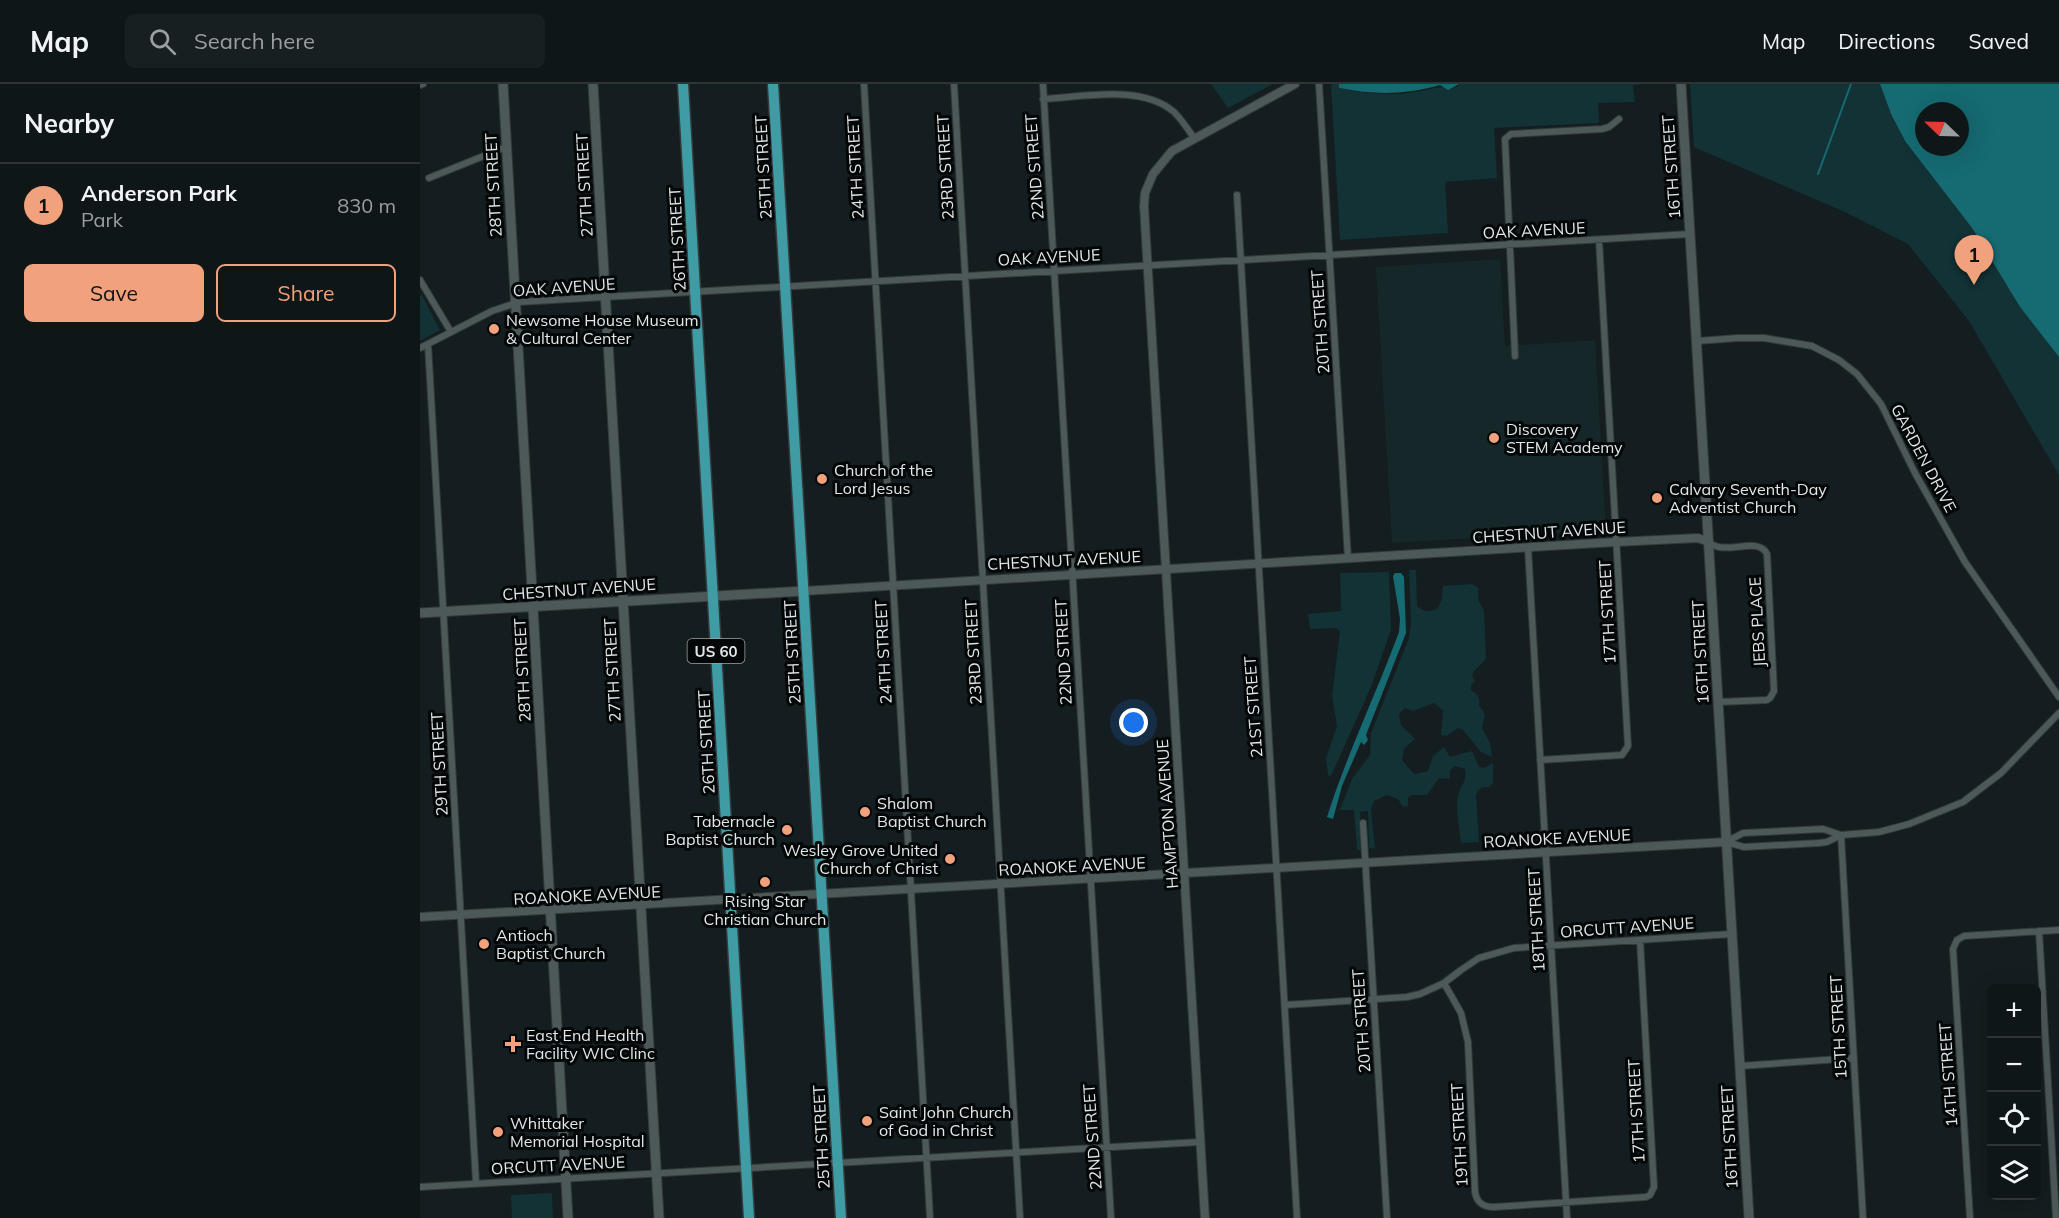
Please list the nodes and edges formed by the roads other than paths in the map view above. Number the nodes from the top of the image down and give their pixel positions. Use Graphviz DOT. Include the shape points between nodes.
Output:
graph roads {
  1 [pos="502,84"];
  2 [pos="593,84"];
  3 [pos="683,84"];
  4 [pos="773,84"];
  5 [pos="864,84"];
  6 [pos="954,84"];
  7 [pos="1042,84"];
  8 [pos="1294,84"];
  9 [pos="1319,84"];
  10 [pos="1681,84"];
  11 [pos="1043,99"];
  12 [pos="1619,119"];
  13 [pos="1194,138"];
  14 [pos="506,147"];
  15 [pos="429,178"];
  16 [pos="1237,195"];
  17 [pos="1690,234"];
  18 [pos="1599,240"];
  19 [pos="1510,244"];
  20 [pos="1329,255"];
  21 [pos="1240,260"];
  22 [pos="1147,265"];
  23 [pos="1054,271"];
  24 [pos="965,276"];
  25 [pos="420,280"];
  26 [pos="875,281"];
  27 [pos="785,287"];
  28 [pos="695,292"];
  29 [pos="605,297"];
  30 [pos="515,303"];
  31 [pos="451,333"];
  32 [pos="1697,341"];
  33 [pos="428,344"];
  34 [pos="420,348"];
  35 [pos="1515,356"];
  36 [pos="1616,542"];
  37 [pos="1709,542"];
  38 [pos="1528,548"];
  39 [pos="1348,559"];
  40 [pos="1258,564"];
  41 [pos="1165,569"];
  42 [pos="1072,575"];
  43 [pos="983,580"];
  44 [pos="892,586"];
  45 [pos="804,591"];
  46 [pos="713,596"];
  47 [pos="623,602"];
  48 [pos="533,607"];
  49 [pos="443,612"];
  50 [pos="420,614"];
  51 [pos="2059,697"];
  52 [pos="1718,702"];
  53 [pos="2059,713"];
  54 [pos="1540,760"];
  55 [pos="1364,823"];
  56 [pos="1841,835"];
  57 [pos="1726,842"];
  58 [pos="1545,852"];
  59 [pos="1365,862"];
  60 [pos="1277,867"];
  61 [pos="1185,873"];
  62 [pos="1090,879"];
  63 [pos="1000,883"];
  64 [pos="910,890"];
  65 [pos="821,894"];
  66 [pos="730,899"];
  67 [pos="641,905"];
  68 [pos="551,910"];
  69 [pos="461,915"];
  70 [pos="420,917"];
  71 [pos="2059,930"];
  72 [pos="2039,931"];
  73 [pos="1732,934"];
  74 [pos="1951,934"];
  75 [pos="1640,940"];
  76 [pos="1957,940"];
  77 [pos="1551,946"];
  78 [pos="1444,983"];
  79 [pos="1373,1000"];
  80 [pos="1285,1005"];
  81 [pos="1854,1058"];
  82 [pos="1740,1066"];
  83 [pos="1200,1142"];
  84 [pos="1105,1147"];
  85 [pos="1016,1152"];
  86 [pos="926,1157"];
  87 [pos="837,1163"];
  88 [pos="746,1168"];
  89 [pos="657,1174"];
  90 [pos="566,1178"];
  91 [pos="476,1183"];
  92 [pos="420,1187"];
  93 [pos="1566,1202"];
  94 [pos="568,1218"];
  95 [pos="659,1218"];
  96 [pos="749,1218"];
  97 [pos="841,1218"];
  98 [pos="930,1218"];
  99 [pos="1020,1218"];
  100 [pos="1111,1218"];
  101 [pos="1204,1218"];
  102 [pos="1297,1218"];
  103 [pos="1387,1218"];
  104 [pos="1567,1218"];
  105 [pos="1749,1218"];
  106 [pos="1863,1218"];
  107 [pos="1970,1218"];
  108 [pos="2056,1218"];
  1 -- 14 [label="main road, 28TH STREET"];
  2 -- 29 [label="main road, 27TH STREET"];
  3 -- 28 [label="main road, 26TH STREET / US 60"];
  4 -- 27 [label="main road, 25TH STREET"];
  5 -- 26 [label="street, 24TH STREET"];
  6 -- 24 [label="street, 23RD STREET"];
  7 -- 11 [label="street, 22ND STREET"];
  8 -- 13 [label="street, HAMPTON AVENUE"];
  9 -- 20 [label="street, 20TH STREET"];
  10 -- 17 [label="main road, 16TH STREET"];
  11 -- 13 [label="street" via="1127,94 1145,97 1173,111"];
  11 -- 23 [label="street, 22ND STREET"];
  12 -- 19 [label="street" via="1602,129 1511,134 1505,139"];
  13 -- 22 [label="street, HAMPTON AVENUE" via="1165,157 1149,183 1144,206"];
  14 -- 15 [label="street"];
  14 -- 30 [label="main road, 28TH STREET"];
  16 -- 21 [label="street, 21ST STREET"];
  17 -- 18 [label="street, OAK AVENUE"];
  17 -- 32 [label="main road, 16TH STREET"];
  18 -- 19 [label="street, OAK AVENUE"];
  18 -- 36 [label="street, 17TH STREET"];
  19 -- 20 [label="street, OAK AVENUE"];
  19 -- 35 [label="street"];
  20 -- 21 [label="street, OAK AVENUE"];
  20 -- 39 [label="street, 20TH STREET"];
  21 -- 22 [label="street, OAK AVENUE"];
  21 -- 40 [label="street, 21ST STREET"];
  22 -- 23 [label="street, OAK AVENUE"];
  22 -- 41 [label="street, HAMPTON AVENUE"];
  23 -- 24 [label="street, OAK AVENUE"];
  23 -- 42 [label="street, 22ND STREET"];
  24 -- 26 [label="street, OAK AVENUE"];
  24 -- 43 [label="street, 23RD STREET"];
  25 -- 31 [label="street"];
  26 -- 27 [label="street, OAK AVENUE"];
  26 -- 44 [label="street, 24TH STREET"];
  27 -- 28 [label="street, OAK AVENUE"];
  27 -- 45 [label="main road, 25TH STREET"];
  28 -- 29 [label="street, OAK AVENUE"];
  28 -- 46 [label="main road, 26TH STREET / US 60"];
  29 -- 30 [label="street, OAK AVENUE"];
  29 -- 47 [label="main road, 27TH STREET"];
  30 -- 31 [label="street, OAK AVENUE"];
  30 -- 48 [label="main road, 28TH STREET"];
  31 -- 33 [label="street, OAK AVENUE"];
  32 -- 37 [label="main road, 16TH STREET"];
  32 -- 51 [label="street, GARDEN DRIVE" via="1764,338 1812,346 1857,374 1881,404 1965,562"];
  33 -- 34 [label="street, OAK AVENUE"];
  33 -- 49 [label="street, 29TH STREET"];
  36 -- 37 [label="street, CHESTNUT AVENUE" via="1698,538"];
  36 -- 38 [label="street, CHESTNUT AVENUE"];
  36 -- 54 [label="street, 17TH STREET" via="1628,753"];
  37 -- 52 [label="main road, 16TH STREET"];
  37 -- 52 [label="street, JEBS PLACE" via="1717,548 1758,546 1767,554 1774,691 1767,700"];
  38 -- 39 [label="street, CHESTNUT AVENUE"];
  38 -- 54 [label="street, 18TH STREET"];
  39 -- 40 [label="street, CHESTNUT AVENUE"];
  40 -- 41 [label="street, CHESTNUT AVENUE"];
  40 -- 60 [label="street, 21ST STREET"];
  41 -- 42 [label="street, CHESTNUT AVENUE"];
  41 -- 61 [label="street, HAMPTON AVENUE"];
  42 -- 43 [label="street, CHESTNUT AVENUE"];
  42 -- 62 [label="street, 22ND STREET"];
  43 -- 44 [label="street, CHESTNUT AVENUE"];
  43 -- 63 [label="street, 23RD STREET"];
  44 -- 45 [label="street, CHESTNUT AVENUE"];
  44 -- 64 [label="street, 24TH STREET"];
  45 -- 46 [label="main road, CHESTNUT AVENUE"];
  45 -- 65 [label="main road, 25TH STREET"];
  46 -- 47 [label="main road, CHESTNUT AVENUE"];
  46 -- 66 [label="main road, 26TH STREET / US 60"];
  47 -- 48 [label="main road, CHESTNUT AVENUE"];
  47 -- 67 [label="main road, 27TH STREET"];
  48 -- 49 [label="main road, CHESTNUT AVENUE"];
  48 -- 68 [label="main road, 28TH STREET"];
  49 -- 50 [label="main road, CHESTNUT AVENUE"];
  49 -- 69 [label="street, 29TH STREET"];
  52 -- 57 [label="main road, 16TH STREET"];
  53 -- 56 [label="street, ROANOKE AVENUE" via="2001,773 1963,802 1909,824 1879,832"];
  54 -- 58 [label="street, 18TH STREET"];
  55 -- 59 [label="street, 20TH STREET"];
  56 -- 57 [label="street, ROANOKE AVENUE" via="1820,843 1744,847"];
  56 -- 57 [label="street, ROANOKE AVENUE" via="1823,829 1743,833"];
  56 -- 81 [label="street, 15TH STREET"];
  57 -- 58 [label="street, ROANOKE AVENUE"];
  57 -- 73 [label="main road, 16TH STREET"];
  58 -- 59 [label="street, ROANOKE AVENUE"];
  58 -- 77 [label="street, 18TH STREET"];
  59 -- 60 [label="street, ROANOKE AVENUE"];
  59 -- 79 [label="street, 20TH STREET"];
  60 -- 61 [label="street, ROANOKE AVENUE"];
  60 -- 80 [label="street, 21ST STREET"];
  61 -- 62 [label="street, ROANOKE AVENUE"];
  61 -- 83 [label="street, HAMPTON AVENUE"];
  62 -- 63 [label="street, ROANOKE AVENUE"];
  62 -- 84 [label="street, 22ND STREET"];
  63 -- 64 [label="street, ROANOKE AVENUE"];
  63 -- 85 [label="street, 23RD STREET"];
  64 -- 65 [label="street, ROANOKE AVENUE"];
  64 -- 86 [label="street, 24TH STREET"];
  65 -- 66 [label="street, ROANOKE AVENUE"];
  65 -- 87 [label="main road, 25TH STREET"];
  66 -- 67 [label="street, ROANOKE AVENUE"];
  66 -- 88 [label="main road, 26TH STREET / US 60"];
  67 -- 68 [label="street, ROANOKE AVENUE"];
  67 -- 89 [label="main road, 27TH STREET"];
  68 -- 69 [label="street, ROANOKE AVENUE"];
  68 -- 90 [label="main road, 28TH STREET"];
  69 -- 70 [label="street, ROANOKE AVENUE"];
  69 -- 91 [label="street, 29TH STREET"];
  71 -- 72 [label="street"];
  72 -- 76 [label="street" via="1964,936"];
  72 -- 108 [label="street"];
  73 -- 75 [label="street, ORCUTT AVENUE"];
  73 -- 82 [label="main road, 16TH STREET"];
  74 -- 76 [label="street"];
  75 -- 77 [label="street, ORCUTT AVENUE"];
  75 -- 93 [label="street, 17TH STREET" via="1654,1187 1646,1197"];
  76 -- 107 [label="street, 14TH STREET" via="1953,949"];
  77 -- 78 [label="street, ORCUTT AVENUE" via="1490,953"];
  77 -- 93 [label="street, 18TH STREET"];
  78 -- 79 [label="street, ORCUTT AVENUE" via="1413,996"];
  78 -- 93 [label="street, 19TH STREET" via="1461,1013 1468,1042 1478,1200 1494,1208"];
  79 -- 80 [label="street, ORCUTT AVENUE"];
  79 -- 103 [label="street, 20TH STREET"];
  80 -- 102 [label="street, 21ST STREET"];
  81 -- 82 [label="street"];
  81 -- 106 [label="street, 15TH STREET"];
  82 -- 105 [label="main road, 16TH STREET"];
  83 -- 84 [label="street, ORCUTT AVENUE"];
  83 -- 101 [label="street, HAMPTON AVENUE"];
  84 -- 85 [label="street, ORCUTT AVENUE"];
  84 -- 100 [label="street, 22ND STREET"];
  85 -- 86 [label="street, ORCUTT AVENUE"];
  85 -- 99 [label="street, 23RD STREET"];
  86 -- 87 [label="street, ORCUTT AVENUE"];
  86 -- 98 [label="street, 24TH STREET"];
  87 -- 88 [label="street, ORCUTT AVENUE"];
  87 -- 97 [label="main road, 25TH STREET"];
  88 -- 89 [label="street, ORCUTT AVENUE"];
  88 -- 96 [label="main road, 26TH STREET / US 60"];
  89 -- 90 [label="street, ORCUTT AVENUE"];
  89 -- 95 [label="main road, 27TH STREET"];
  90 -- 91 [label="street, ORCUTT AVENUE"];
  90 -- 94 [label="main road, 28TH STREET"];
  91 -- 92 [label="street, ORCUTT AVENUE"];
  93 -- 104 [label="street, 18TH STREET"];
}
